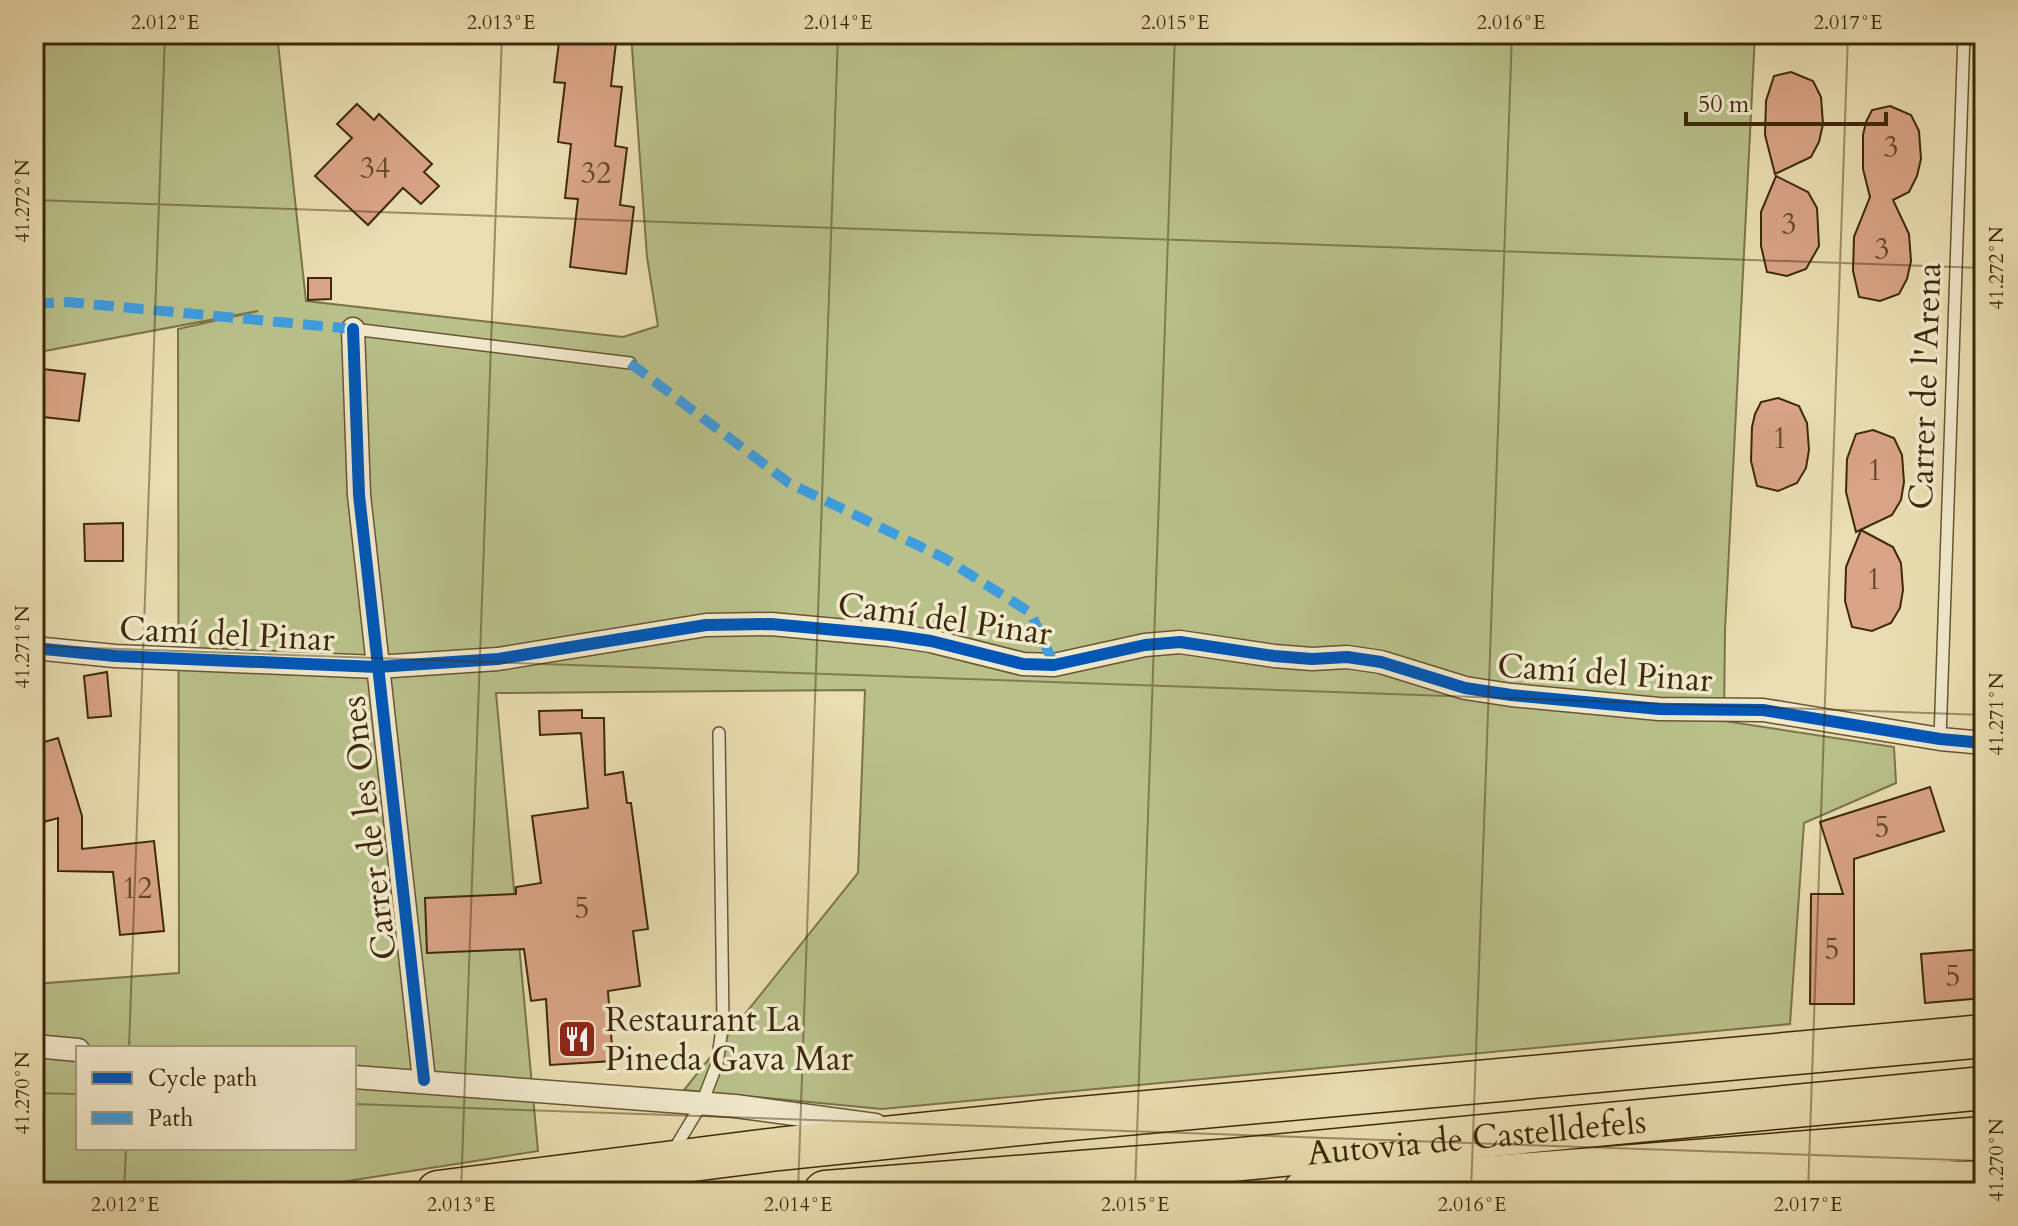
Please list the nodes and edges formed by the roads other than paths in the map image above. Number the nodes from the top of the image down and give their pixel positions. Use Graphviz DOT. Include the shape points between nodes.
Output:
graph roads {
  1 [pos="1964,34"];
  2 [pos="353,329"];
  3 [pos="630,363"];
  4 [pos="34,648"];
  5 [pos="377,667"];
  6 [pos="719,733"];
  7 [pos="1940,739"];
  8 [pos="1984,743"];
  9 [pos="1984,1036"];
  10 [pos="34,1046"];
  11 [pos="76,1050"];
  12 [pos="356,1077"];
  13 [pos="424,1080"];
  14 [pos="1984,1088"];
  15 [pos="702,1103"];
  16 [pos="935,1133"];
  17 [pos="1984,1138"];
  18 [pos="666,1163"];
  19 [pos="1507,1175"];
  20 [pos="1984,1182"];
  21 [pos="438,1192"];
  22 [pos="825,1192"];
  23 [pos="1304,1192"];
  1 -- 7 [label="lane, Carrer de l'Arena"];
  2 -- 3 [label="lane"];
  2 -- 5 [label="street, Carrer de les Ones" via="359,495"];
  4 -- 5 [label="street, Camí del Pinar"];
  5 -- 7 [label="street, Camí del Pinar" via="498,659 706,625 771,624 890,635 1023,664 1054,665 1180,642 1274,656 1381,662 1465,688 1511,695 1659,709 1763,710"];
  5 -- 13 [label="street, Carrer de les Ones"];
  6 -- 15 [label="lane" via="723,1021 717,1064"];
  7 -- 8 [label="street, Camí del Pinar"];
  9 -- 16 [label="highway"];
  10 -- 11 [label="street"];
  12 -- 13 [label="street"];
  13 -- 15 [label="street"];
  14 -- 22 [label="highway, Autovia de Castelldefels" via="1231,1160"];
  15 -- 16 [label="street"];
  15 -- 18 [label="lane"];
  16 -- 18 [label="highway"];
  17 -- 19 [label="highway, Autovia de Castelldefels"];
  18 -- 21 [label="highway"];
  19 -- 20 [label="highway" via="1783,1188"];
  19 -- 23 [label="highway, Autovia de Castelldefels"];
}
